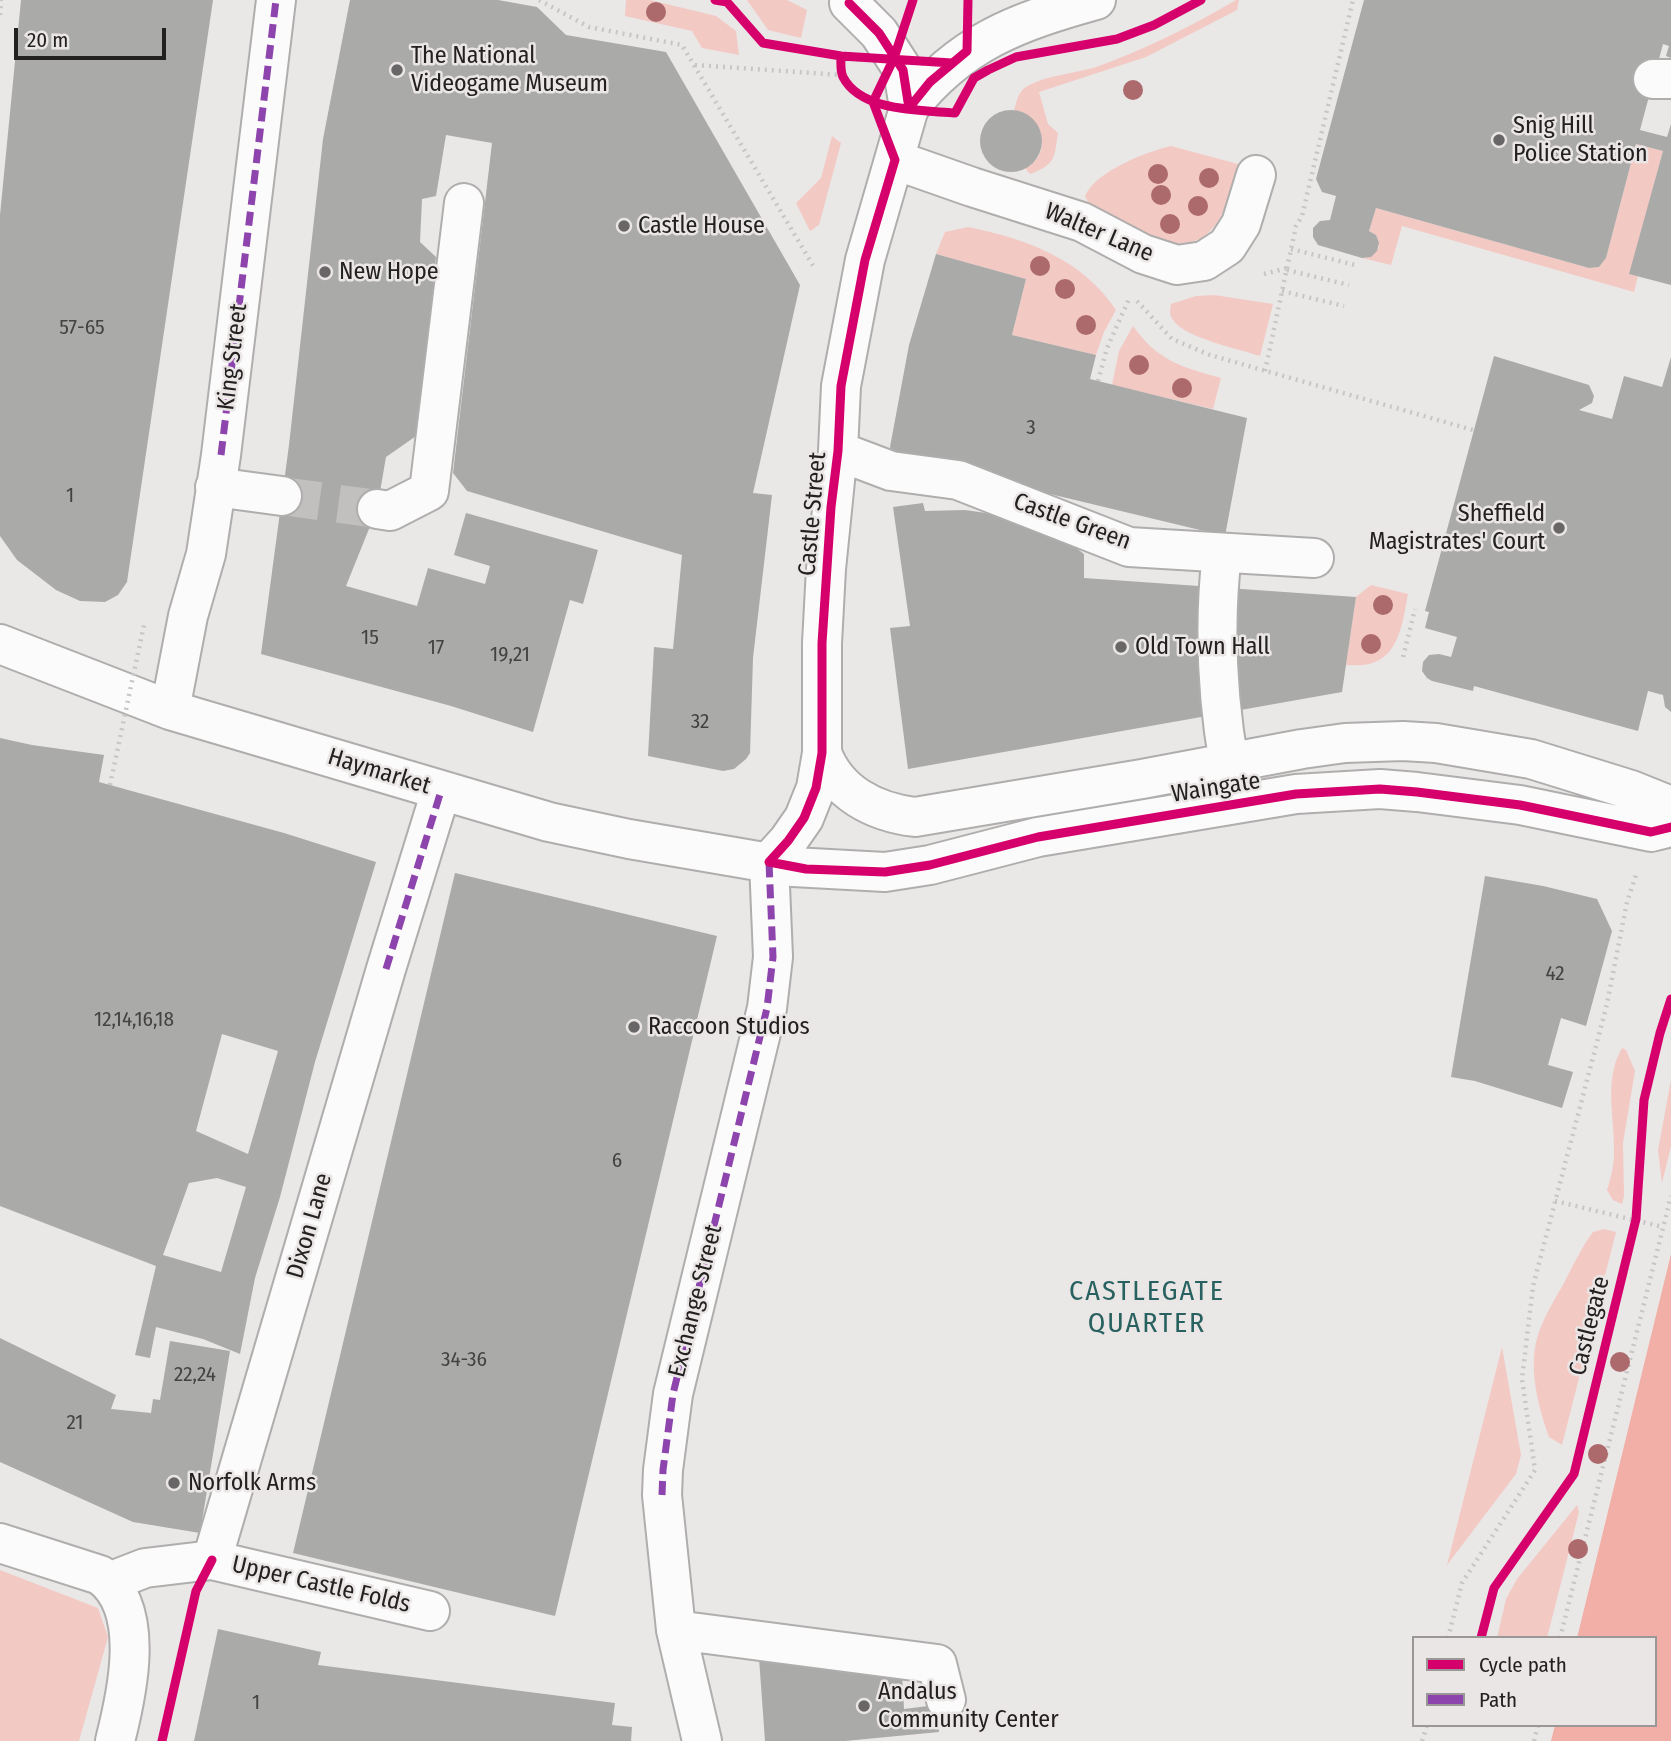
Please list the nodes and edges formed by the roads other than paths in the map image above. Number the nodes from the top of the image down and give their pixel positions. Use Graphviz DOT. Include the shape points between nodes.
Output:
graph roads {
  1 [pos="276,0"];
  2 [pos="847,1"];
  3 [pos="1075,2"];
  4 [pos="909,108"];
  5 [pos="894,160"];
  6 [pos="1256,175"];
  7 [pos="464,203"];
  8 [pos="838,451"];
  9 [pos="218,471"];
  10 [pos="282,496"];
  11 [pos="377,509"];
  12 [pos="1223,552"];
  13 [pos="1314,558"];
  14 [pos="0,644"];
  15 [pos="170,710"];
  16 [pos="822,753"];
  17 [pos="1229,764"];
  18 [pos="441,791"];
  19 [pos="1664,822"];
  20 [pos="769,862"];
  21 [pos="0,1544"];
  22 [pos="212,1560"];
  23 [pos="109,1582"];
  24 [pos="430,1611"];
  25 [pos="676,1630"];
  26 [pos="946,1700"];
  27 [pos="121,1740"];
  28 [pos="702,1741"];
  1 -- 9 [label="street, King Street"];
  2 -- 4 [label="street, Castle Street" via="879,33 903,70"];
  3 -- 4 [label="street" via="967,51 930,82"];
  4 -- 5 [label="street, Castle Street"];
  5 -- 6 [label="street, Walter Lane" via="1083,222 1143,254 1177,265 1204,261 1227,246 1241,224"];
  5 -- 8 [label="street, Castle Street" via="850,331"];
  7 -- 11 [label="street" via="429,491 390,511"];
  8 -- 12 [label="street, Castle Green" via="891,471 958,480 1129,547"];
  8 -- 16 [label="street, Castle Street" via="821,643"];
  9 -- 10 [label="street"];
  9 -- 15 [label="street, King Street" via="206,554 188,616"];
  12 -- 13 [label="street, Castle Green"];
  12 -- 17 [label="street" via="1218,588 1220,714"];
  14 -- 15 [label="street, Haymarket"];
  15 -- 18 [label="street, Haymarket"];
  16 -- 17 [label="street, Waingate" via="829,771 856,798 887,812 915,817"];
  16 -- 20 [label="street, Castle Street" via="816,788 804,818"];
  17 -- 19 [label="street, Waingate" via="1345,743 1436,743 1531,759 1631,790"];
  18 -- 20 [label="street, Haymarket" via="549,822"];
  18 -- 22 [label="street, Dixon Lane"];
  19 -- 20 [label="street, Waingate" via="1380,789 1296,794 1038,836 885,872 806,869"];
  20 -- 25 [label="street, Exchange Street" via="773,957 767,1008 673,1394 663,1470"];
  21 -- 23 [label="street" via="83,1569"];
  22 -- 23 [label="street" via="145,1568"];
  22 -- 24 [label="street, Upper Castle Folds"];
  23 -- 27 [label="street" via="119,1598 129,1634"];
  25 -- 26 [label="street" via="937,1664"];
  25 -- 28 [label="street, Exchange Street"];
}
